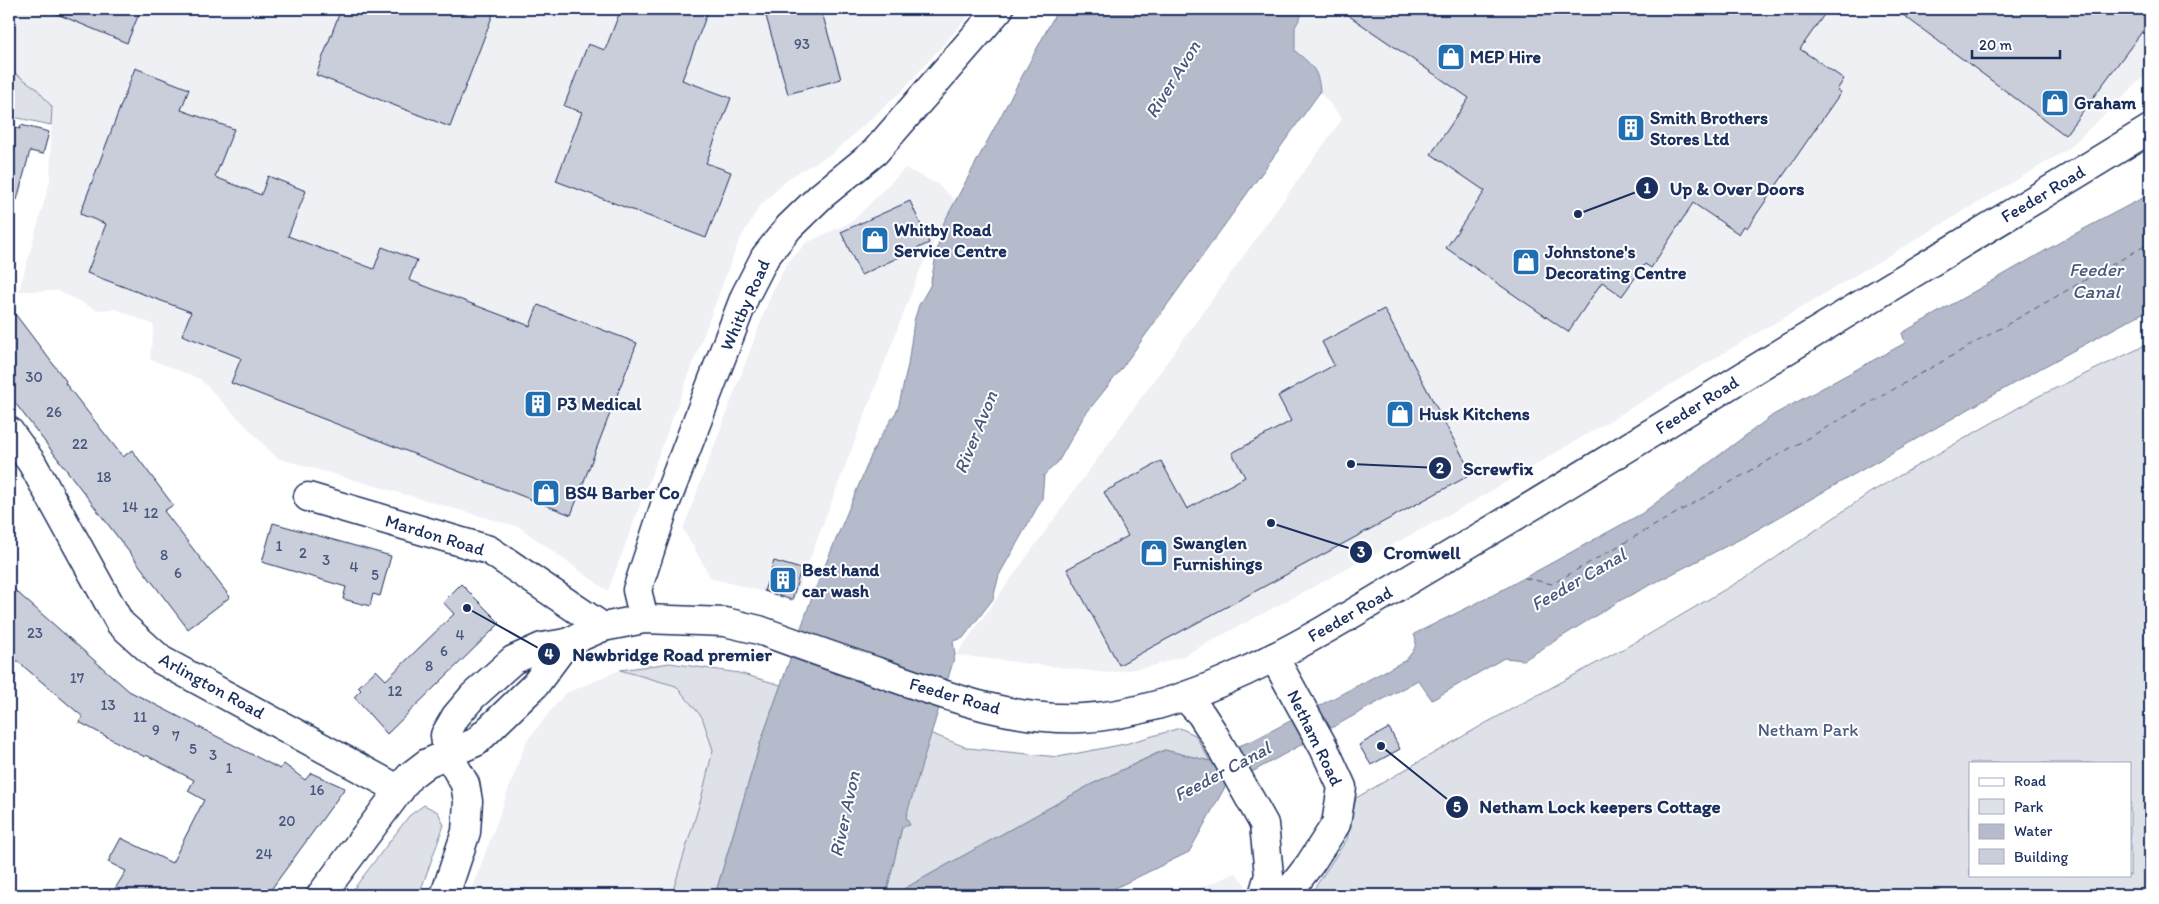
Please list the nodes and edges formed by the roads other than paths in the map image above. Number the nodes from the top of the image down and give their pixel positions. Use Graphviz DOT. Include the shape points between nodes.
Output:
graph roads {
  1 [pos="999,9"];
  2 [pos="2150,129"];
  3 [pos="9,431"];
  4 [pos="308,497"];
  5 [pos="644,619"];
  6 [pos="603,627"];
  7 [pos="1274,657"];
  8 [pos="1185,696"];
  9 [pos="447,753"];
  10 [pos="400,790"];
  11 [pos="320,895"];
  12 [pos="445,895"];
  13 [pos="1263,895"];
  14 [pos="1286,895"];
  1 -- 5 [label="street, Whitby Road" via="875,152 821,196 789,227 765,257 745,296 663,510 637,590"];
  2 -- 7 [label="street, Feeder Road" via="1547,499"];
  3 -- 10 [label="street, Arlington Road" via="32,463 120,623 161,660"];
  4 -- 6 [label="street, Mardon Road" via="489,550"];
  5 -- 6 [label="street, Feeder Road"];
  5 -- 8 [label="street, Feeder Road" via="725,622 759,630 964,703 1028,716 1082,718 1132,712"];
  6 -- 9 [label="street, Feeder Road" via="566,643 535,685 476,742"];
  7 -- 8 [label="street, Feeder Road"];
  7 -- 14 [label="street, Netham Road" via="1342,787 1336,824"];
  8 -- 13 [label="street" via="1212,731 1264,824 1269,875"];
  9 -- 10 [label="street" via="410,776"];
  9 -- 12 [label="street" via="465,784 468,801 466,832"];
  10 -- 11 [label="street"];
}
